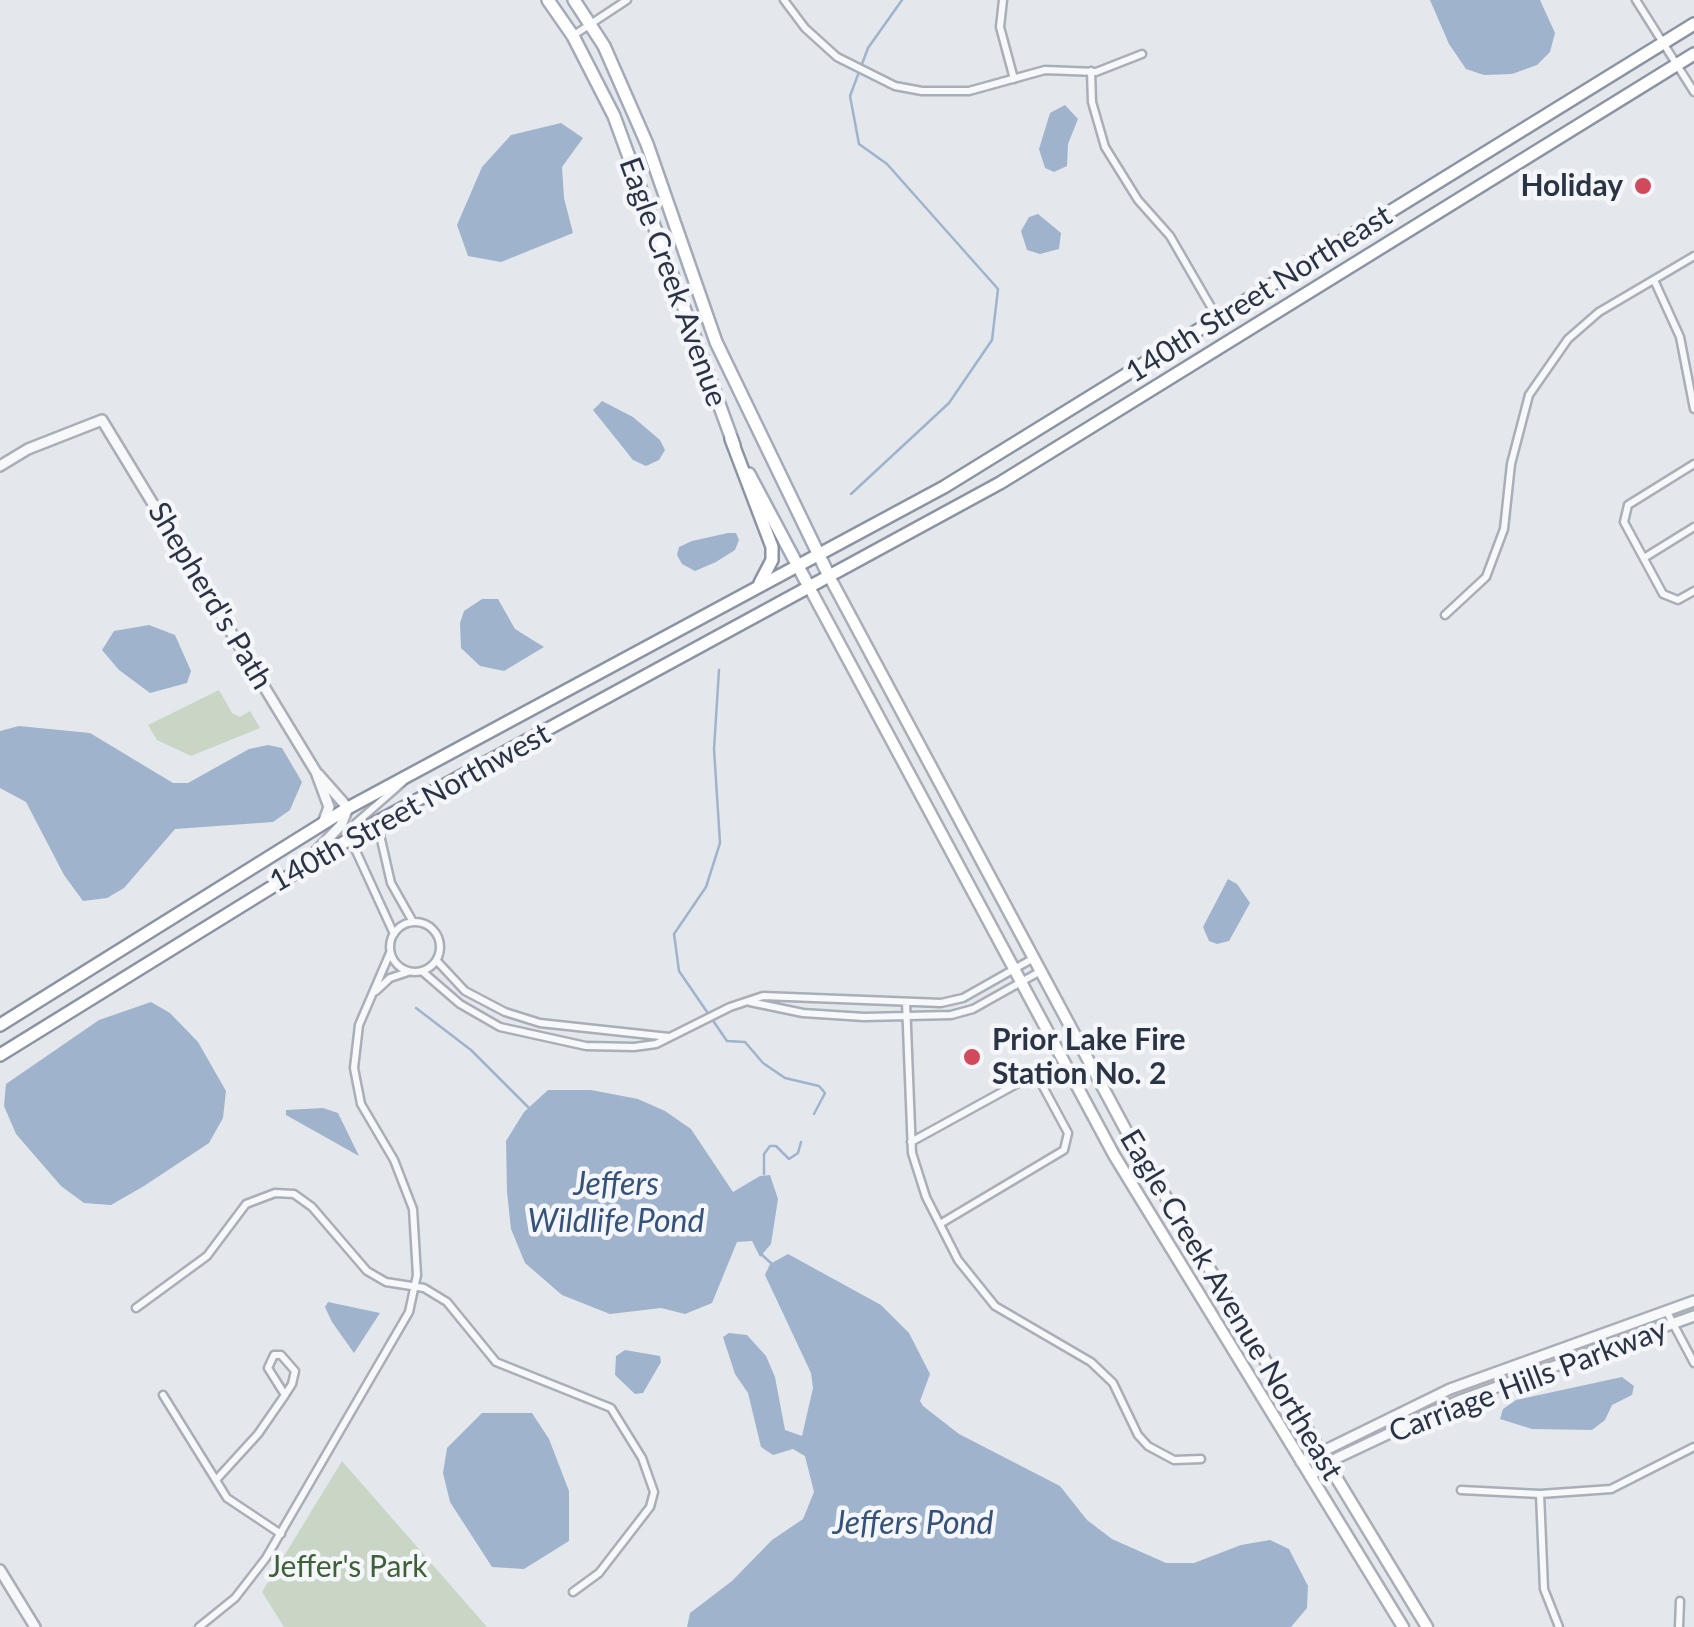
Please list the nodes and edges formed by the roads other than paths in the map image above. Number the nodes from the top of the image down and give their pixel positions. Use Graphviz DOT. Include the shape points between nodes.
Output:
graph roads {
  1 [pos="548,0"];
  2 [pos="574,0"];
  3 [pos="627,0"];
  4 [pos="784,0"];
  5 [pos="1002,0"];
  6 [pos="1636,0"];
  7 [pos="1694,24"];
  8 [pos="590,25"];
  9 [pos="572,36"];
  10 [pos="1664,43"];
  11 [pos="1142,54"];
  12 [pos="1694,54"];
  13 [pos="1677,64"];
  14 [pos="1090,72"];
  15 [pos="1014,79"];
  16 [pos="1694,92"];
  17 [pos="1694,256"];
  18 [pos="1654,280"];
  19 [pos="1219,320"];
  20 [pos="1694,410"];
  21 [pos="731,439"];
  22 [pos="1694,464"];
  23 [pos="0,466"];
  24 [pos="1694,527"];
  25 [pos="818,554"];
  26 [pos="1644,558"];
  27 [pos="798,565"];
  28 [pos="829,576"];
  29 [pos="808,585"];
  30 [pos="758,586"];
  31 [pos="1694,590"];
  32 [pos="1445,614"];
  33 [pos="316,772"];
  34 [pos="412,773"];
  35 [pos="348,808"];
  36 [pos="377,822"];
  37 [pos="323,823"];
  38 [pos="350,838"];
  39 [pos="302,866"];
  40 [pos="414,922"];
  41 [pos="394,934"];
  42 [pos="390,953"];
  43 [pos="1032,959"];
  44 [pos="437,961"];
  45 [pos="1012,971"];
  46 [pos="408,972"];
  47 [pos="423,972"];
  48 [pos="1039,972"];
  49 [pos="1019,984"];
  50 [pos="372,995"];
  51 [pos="749,1002"];
  52 [pos="906,1002"];
  53 [pos="907,1018"];
  54 [pos="0,1025"];
  55 [pos="670,1036"];
  56 [pos="0,1055"];
  57 [pos="911,1142"];
  58 [pos="940,1224"];
  59 [pos="414,1290"];
  60 [pos="1694,1301"];
  61 [pos="136,1308"];
  62 [pos="1668,1314"];
  63 [pos="1694,1316"];
  64 [pos="1673,1326"];
  65 [pos="1694,1363"];
  66 [pos="163,1394"];
  67 [pos="284,1394"];
  68 [pos="1694,1447"];
  69 [pos="1318,1452"];
  70 [pos="1201,1458"];
  71 [pos="1301,1462"];
  72 [pos="1326,1465"];
  73 [pos="1310,1476"];
  74 [pos="216,1480"];
  75 [pos="1460,1490"];
  76 [pos="1540,1494"];
  77 [pos="281,1534"];
  78 [pos="0,1570"];
  79 [pos="572,1592"];
  80 [pos="1680,1601"];
  81 [pos="35,1627"];
  82 [pos="199,1627"];
  83 [pos="1404,1627"];
  84 [pos="1427,1627"];
  85 [pos="1560,1627"];
  86 [pos="1679,1627"];
  1 -- 9 [label="main road, Eagle Creek Avenue"];
  2 -- 8 [label="main road, Eagle Creek Avenue"];
  3 -- 8 [label="street"];
  4 -- 15 [label="street" via="825,48 895,86 969,91"];
  5 -- 15 [label="street" via="1000,27"];
  6 -- 10 [label="street"];
  7 -- 10 [label="main road, 140th Street Northeast"];
  8 -- 9 [label="street"];
  8 -- 25 [label="main road, Eagle Creek Avenue" via="647,144 716,342"];
  9 -- 21 [label="main road, Eagle Creek Avenue" via="614,116"];
  10 -- 13 [label="street"];
  10 -- 19 [label="main road, 140th Street Northeast"];
  11 -- 14 [label="street"];
  12 -- 13 [label="main road, 140th Street Northeast"];
  13 -- 16 [label="street"];
  13 -- 28 [label="main road, 140th Street Northeast" via="1080,435"];
  14 -- 15 [label="street" via="1045,70"];
  14 -- 19 [label="street" via="1105,147 1170,236"];
  17 -- 18 [label="street"];
  18 -- 20 [label="street" via="1680,337"];
  18 -- 32 [label="street" via="1568,339 1529,396 1504,529 1486,577"];
  19 -- 25 [label="main road, 140th Street Northeast" via="944,487"];
  21 -- 27 [label="main road, Eagle Creek Avenue"];
  21 -- 30 [label="main road" via="772,547"];
  22 -- 26 [label="street" via="1628,506 1624,522"];
  23 -- 33 [label="street, Shepherd's Path" via="102,420"];
  24 -- 26 [label="street"];
  25 -- 27 [label="main road, 140th Street Northwest"];
  25 -- 28 [label="main road, Eagle Creek Avenue Northeast"];
  26 -- 31 [label="street" via="1663,594 1678,600"];
  27 -- 29 [label="main road, Eagle Creek Avenue Northeast"];
  27 -- 30 [label="main road, 140th Street Northwest"];
  28 -- 29 [label="main road, 140th Street Northwest"];
  28 -- 43 [label="main road, Eagle Creek Avenue Northeast"];
  29 -- 36 [label="main road, 140th Street Northwest"];
  29 -- 45 [label="main road, Eagle Creek Avenue Northeast"];
  30 -- 34 [label="main road, 140th Street Northwest"];
  33 -- 35 [label="street, Shepherd's Path"];
  33 -- 37 [label="street, Shepherd's Path" via="328,807"];
  34 -- 35 [label="main road, 140th Street Northwest"];
  34 -- 38 [label="street" via="356,823"];
  35 -- 37 [label="main road, 140th Street Northwest"];
  35 -- 39 [label="street"];
  36 -- 38 [label="main road, 140th Street Northwest"];
  36 -- 40 [label="street" via="391,883"];
  37 -- 54 [label="main road, 140th Street Northwest"];
  38 -- 39 [label="main road, 140th Street Northwest"];
  38 -- 41 [label="street"];
  39 -- 56 [label="main road, 140th Street Northwest"];
  40 -- 41 [label="street"];
  40 -- 44 [label="street" via="435,931"];
  41 -- 42 [label="street"];
  42 -- 46 [label="street"];
  42 -- 50 [label="street"];
  43 -- 45 [label="street"];
  43 -- 48 [label="main road, Eagle Creek Avenue Northeast"];
  44 -- 47 [label="street"];
  44 -- 55 [label="street" via="465,991 505,1012 540,1023"];
  45 -- 49 [label="main road, Eagle Creek Avenue Northeast"];
  45 -- 52 [label="street" via="963,998"];
  46 -- 47 [label="street"];
  46 -- 50 [label="street"];
  47 -- 55 [label="street" via="500,1027 540,1038 634,1047"];
  48 -- 49 [label="street"];
  48 -- 69 [label="main road, Eagle Creek Avenue Northeast"];
  49 -- 53 [label="street" via="962,1012"];
  49 -- 71 [label="main road, Eagle Creek Avenue Northeast" via="1114,1155"];
  50 -- 59 [label="street" via="359,1025 354,1068 361,1104 413,1208"];
  51 -- 52 [label="street" via="763,996"];
  51 -- 53 [label="street" via="803,1014"];
  51 -- 55 [label="street"];
  52 -- 53 [label="street"];
  53 -- 57 [label="street"];
  57 -- 58 [label="street"];
  57 -- 58 [label="street" via="1030,1076 1040,1081 1068,1133 1064,1150"];
  58 -- 70 [label="street" via="958,1260 996,1306 1092,1362 1112,1382 1148,1446 1174,1460"];
  59 -- 61 [label="street" via="367,1271 312,1207 294,1194 275,1193 246,1204 207,1256"];
  59 -- 77 [label="street" via="390,1351"];
  59 -- 79 [label="street" via="424,1288 447,1302 496,1362 611,1408 642,1458 654,1492 650,1507 600,1574"];
  60 -- 62 [label="street, Carriage Hills Parkway"];
  62 -- 64 [label="street"];
  62 -- 69 [label="street, Carriage Hills Parkway" via="1450,1389"];
  63 -- 64 [label="street, Carriage Hills Parkway"];
  64 -- 65 [label="street"];
  64 -- 72 [label="street, Carriage Hills Parkway" via="1458,1400"];
  66 -- 74 [label="street"];
  67 -- 67 [label="street" via="294,1371 274,1354 268,1368"];
  67 -- 74 [label="street"];
  68 -- 76 [label="street" via="1611,1489"];
  69 -- 71 [label="street, Carriage Hills Parkway"];
  69 -- 72 [label="main road, Eagle Creek Avenue Northeast"];
  71 -- 73 [label="main road, Eagle Creek Avenue Northeast"];
  72 -- 73 [label="street, Carriage Hills Parkway"];
  72 -- 84 [label="main road, Eagle Creek Avenue Northeast"];
  73 -- 83 [label="main road, Eagle Creek Avenue Northeast"];
  74 -- 77 [label="street" via="237,1507"];
  75 -- 76 [label="street"];
  76 -- 85 [label="street" via="1544,1590"];
  77 -- 82 [label="street" via="234,1598"];
  78 -- 81 [label="street"];
  80 -- 86 [label="street"];
}
